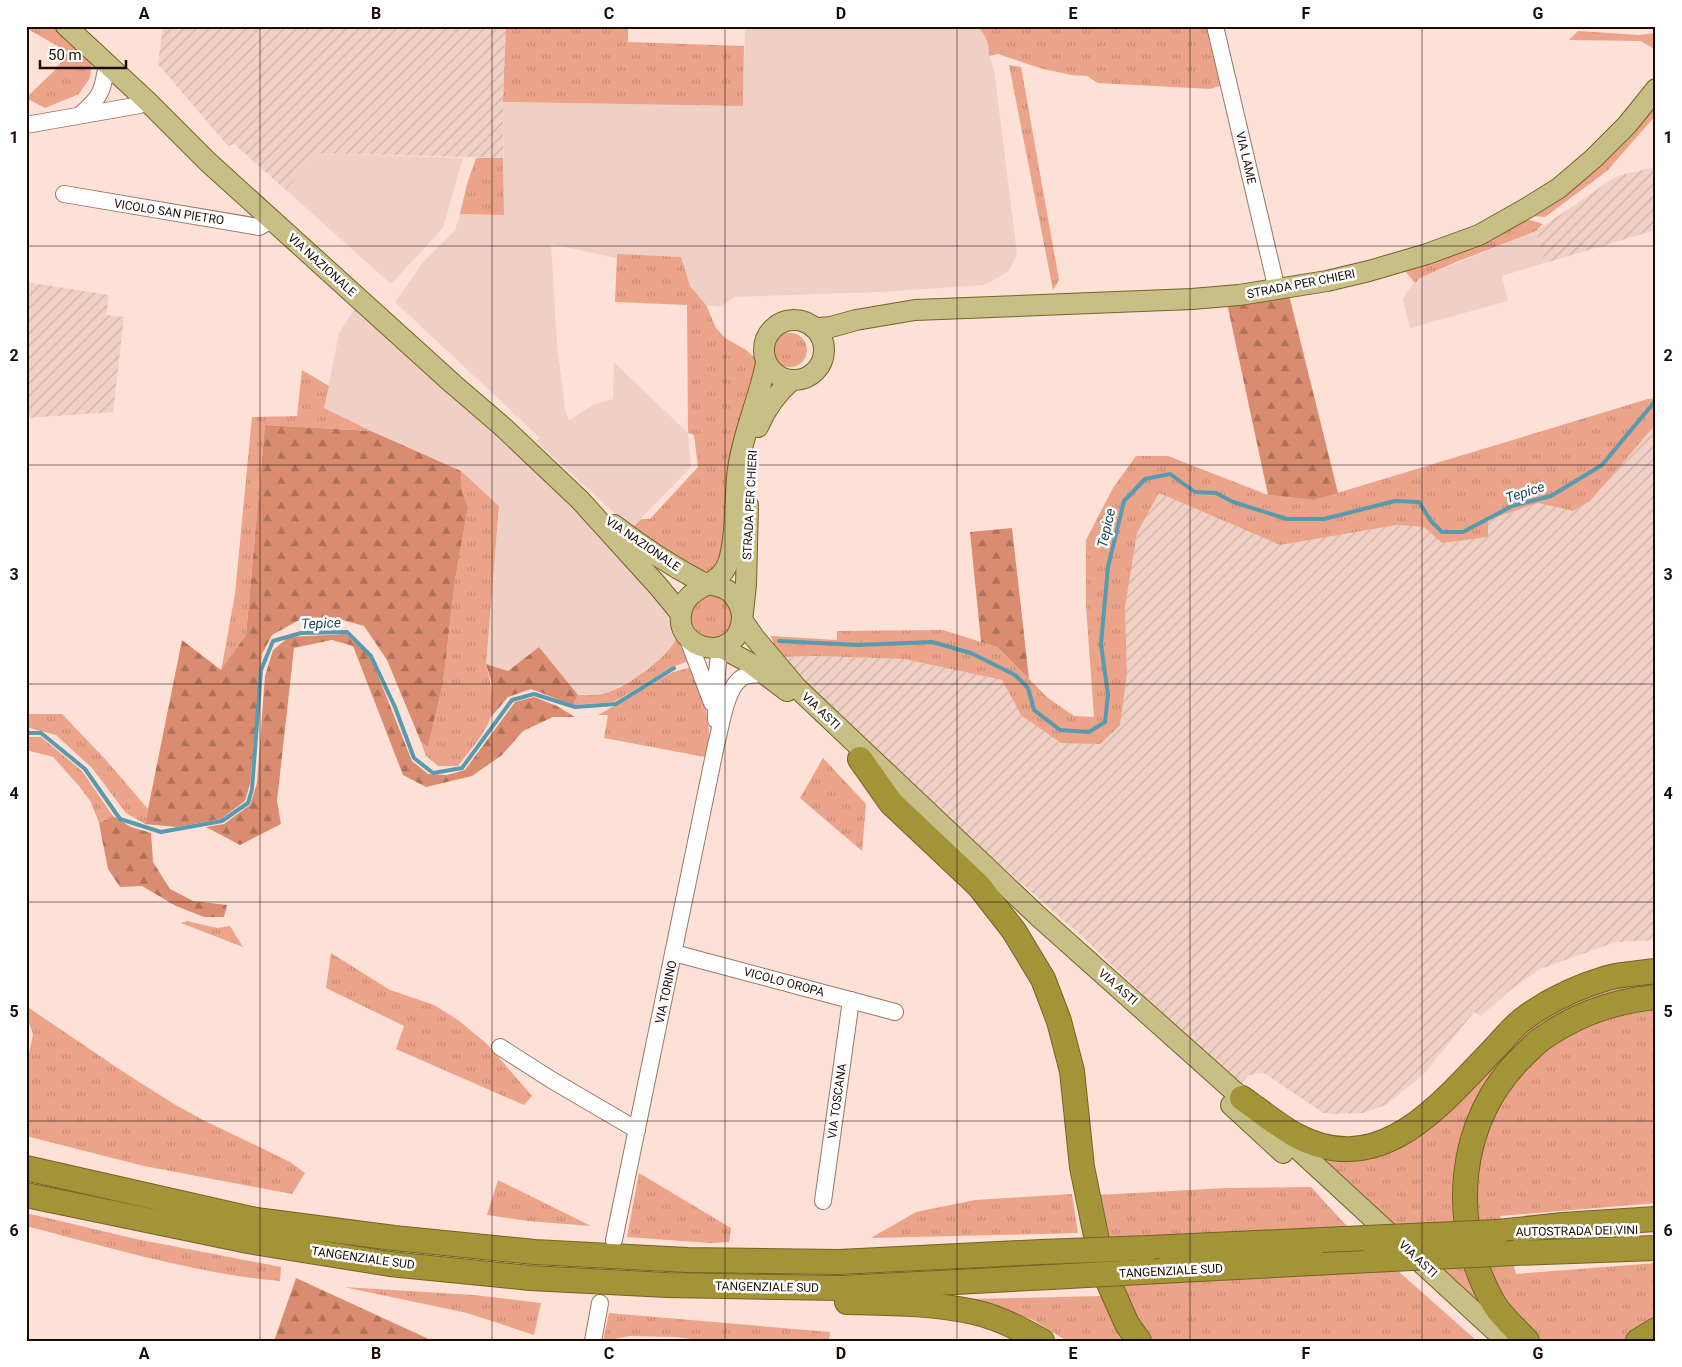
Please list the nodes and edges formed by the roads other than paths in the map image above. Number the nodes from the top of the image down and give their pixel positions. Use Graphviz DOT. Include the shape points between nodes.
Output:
graph roads {
  1 [pos="66,26"];
  2 [pos="1215,26"];
  3 [pos="106,63"];
  4 [pos="1656,88"];
  5 [pos="147,101"];
  6 [pos="80,115"];
  7 [pos="26,125"];
  8 [pos="64,194"];
  9 [pos="272,220"];
  10 [pos="1277,290"];
  11 [pos="887,314"];
  12 [pos="813,327"];
  13 [pos="824,352"];
  14 [pos="766,362"];
  15 [pos="792,380"];
  16 [pos="580,500"];
  17 [pos="708,585"];
  18 [pos="681,614"];
  19 [pos="743,617"];
  20 [pos="687,637"];
  21 [pos="720,648"];
  22 [pos="766,674"];
  23 [pos="716,716"];
  24 [pos="716,745"];
  25 [pos="860,759"];
  26 [pos="674,952"];
  27 [pos="1656,971"];
  28 [pos="1656,997"];
  29 [pos="851,1000"];
  30 [pos="895,1012"];
  31 [pos="500,1047"];
  32 [pos="1242,1098"];
  33 [pos="637,1130"];
  34 [pos="26,1168"];
  35 [pos="26,1195"];
  36 [pos="823,1201"];
  37 [pos="1656,1219"];
  38 [pos="1656,1229"];
  39 [pos="1498,1232"];
  40 [pos="614,1240"];
  41 [pos="1656,1248"];
  42 [pos="1514,1253"];
  43 [pos="667,1285"];
  44 [pos="600,1303"];
  45 [pos="1656,1330"];
  46 [pos="592,1341"];
  47 [pos="1042,1341"];
  48 [pos="1139,1341"];
  49 [pos="1490,1341"];
  50 [pos="1506,1341"];
  51 [pos="1527,1341"];
  52 [pos="1638,1341"];
  1 -- 3 [label="main road, VIA NAZIONALE"];
  2 -- 10 [label="street, VIA LAME"];
  3 -- 5 [label="main road, VIA NAZIONALE"];
  3 -- 6 [label="street" via="105,80 97,100"];
  4 -- 10 [label="main road, STRADA PER CHIERI" via="1620,132 1559,188 1479,235 1369,271"];
  5 -- 6 [label="street"];
  5 -- 9 [label="main road, VIA NAZIONALE"];
  6 -- 7 [label="street"];
  8 -- 9 [label="street, VICOLO SAN PIETRO" via="259,227"];
  9 -- 16 [label="main road, VIA NAZIONALE" via="503,426"];
  10 -- 11 [label="main road, STRADA PER CHIERI" via="1192,299 944,308"];
  11 -- 12 [label="main road, STRADA PER CHIERI" via="831,327"];
  11 -- 13 [label="main road, STRADA PER CHIERI" via="840,339"];
  12 -- 13 [label="main road" via="822,338"];
  12 -- 14 [label="main road" via="797,320 774,328 765,341"];
  13 -- 15 [label="main road" via="817,370 810,376"];
  14 -- 15 [label="main road" via="776,375"];
  14 -- 17 [label="main road, STRADA PER CHIERI" via="738,468 731,552 727,566"];
  15 -- 19 [label="main road, STRADA PER CHIERI" via="766,409 752,449"];
  16 -- 17 [label="main road, VIA NAZIONALE" via="671,566"];
  16 -- 18 [label="main road, VIA NAZIONALE"];
  17 -- 18 [label="main road" via="695,590 686,600"];
  17 -- 19 [label="main road, VIA NAZIONALE" via="730,592 738,601"];
  18 -- 20 [label="main road, VIA NAZIONALE"];
  19 -- 21 [label="main road" via="739,633"];
  19 -- 32 [label="main road, VIA ASTI" via="754,637 797,688 1039,917"];
  20 -- 21 [label="main road" via="697,645"];
  20 -- 23 [label="street, VIA TORINO"];
  21 -- 22 [label="main road, VIA ASTI"];
  21 -- 23 [label="street, VIA TORINO"];
  22 -- 24 [label="street, VIA TORINO" via="745,676 734,685"];
  22 -- 25 [label="main road, VIA ASTI"];
  23 -- 24 [label="street, VIA TORINO"];
  24 -- 26 [label="street, VIA TORINO"];
  25 -- 48 [label="highway" via="891,803 979,886 1014,931 1043,979 1059,1021 1072,1071 1082,1166 1103,1270 1127,1324"];
  25 -- 49 [label="main road, VIA ASTI" via="1033,925"];
  26 -- 29 [label="street, VICOLO OROPA"];
  26 -- 33 [label="street, VIA TORINO"];
  27 -- 32 [label="highway" via="1608,978 1563,994 1522,1020 1434,1111 1392,1140 1344,1150 1320,1145 1295,1134"];
  28 -- 51 [label="highway" via="1617,1002 1575,1018 1541,1038 1510,1069 1489,1099 1474,1134 1466,1173 1464,1209 1470,1247 1495,1305"];
  29 -- 30 [label="street, VICOLO OROPA"];
  29 -- 36 [label="street, VIA TOSCANA"];
  31 -- 33 [label="street"];
  32 -- 50 [label="main road, VIA ASTI"];
  33 -- 40 [label="street, VIA TORINO"];
  34 -- 39 [label="highway, TANGENZIALE SUD, bridge" via="256,1220 534,1252 687,1260 839,1262"];
  35 -- 43 [label="highway, TANGENZIALE SUD" via="248,1241 390,1264 530,1278"];
  37 -- 39 [label="highway"];
  38 -- 39 [label="highway, AUTOSTRADA DEI VINI"];
  41 -- 42 [label="highway, AUTOSTRADA DEI VINI"];
  42 -- 43 [label="highway, TANGENZIALE SUD, bridge" via="841,1288"];
  43 -- 47 [label="highway" via="733,1299 928,1305 976,1312 1019,1328"];
  44 -- 46 [label="street"];
  45 -- 52 [label="highway"];
}
